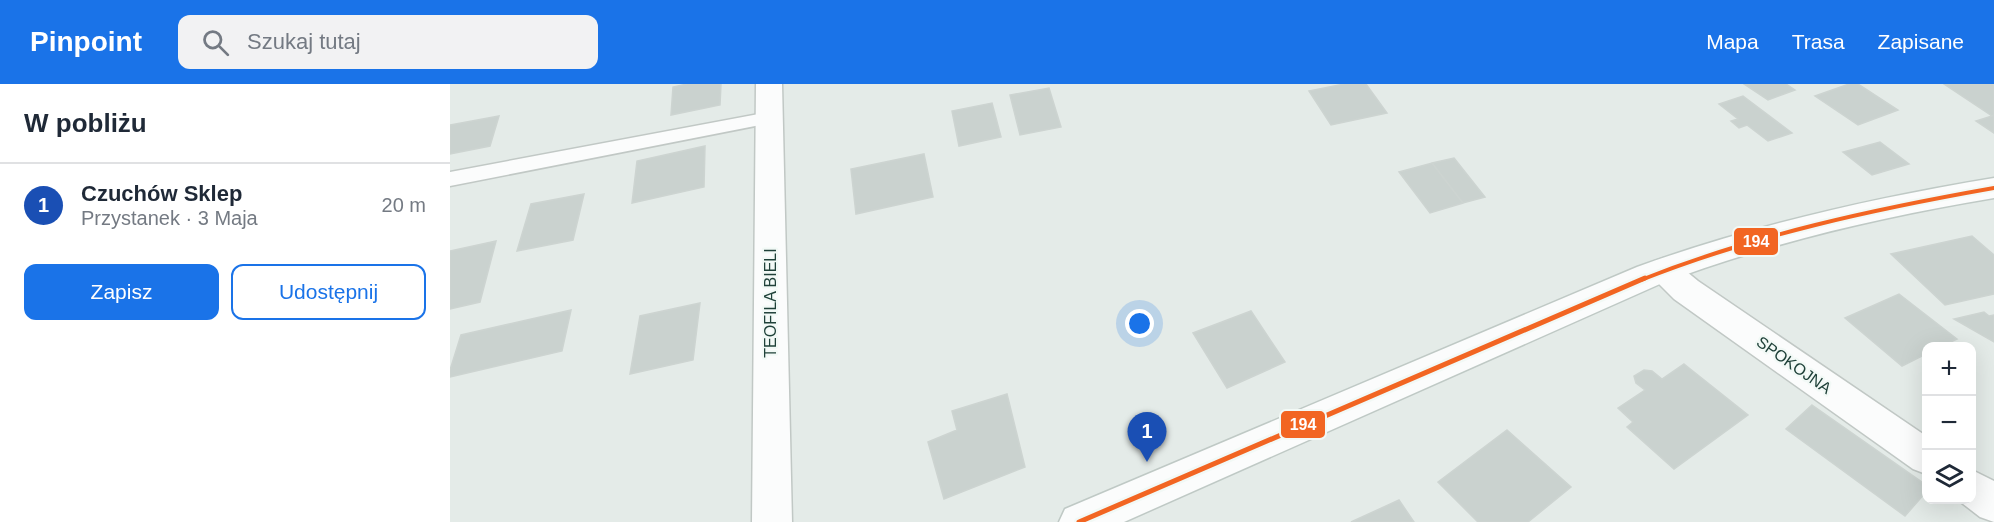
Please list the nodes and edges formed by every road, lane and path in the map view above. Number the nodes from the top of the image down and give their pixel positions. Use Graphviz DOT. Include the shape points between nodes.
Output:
graph roads {
  1 [pos="769,84"];
  2 [pos="769,118"];
  3 [pos="450,179"];
  4 [pos="1994,188"];
  5 [pos="1664,270"];
  6 [pos="1922,454"];
  7 [pos="1976,491"];
  8 [pos="1994,504"];
  9 [pos="772,522"];
  10 [pos="1079,522"];
  1 -- 2 [label="main road, TEOFILA BIELI"];
  2 -- 3 [label="lane"];
  2 -- 9 [label="main road, TEOFILA BIELI"];
  4 -- 5 [label="main road" via="1821,222"];
  5 -- 6 [label="main road, SPOKOJNA" via="1686,290"];
  5 -- 10 [label="main road"];
  7 -- 8 [label="main road"];
}
